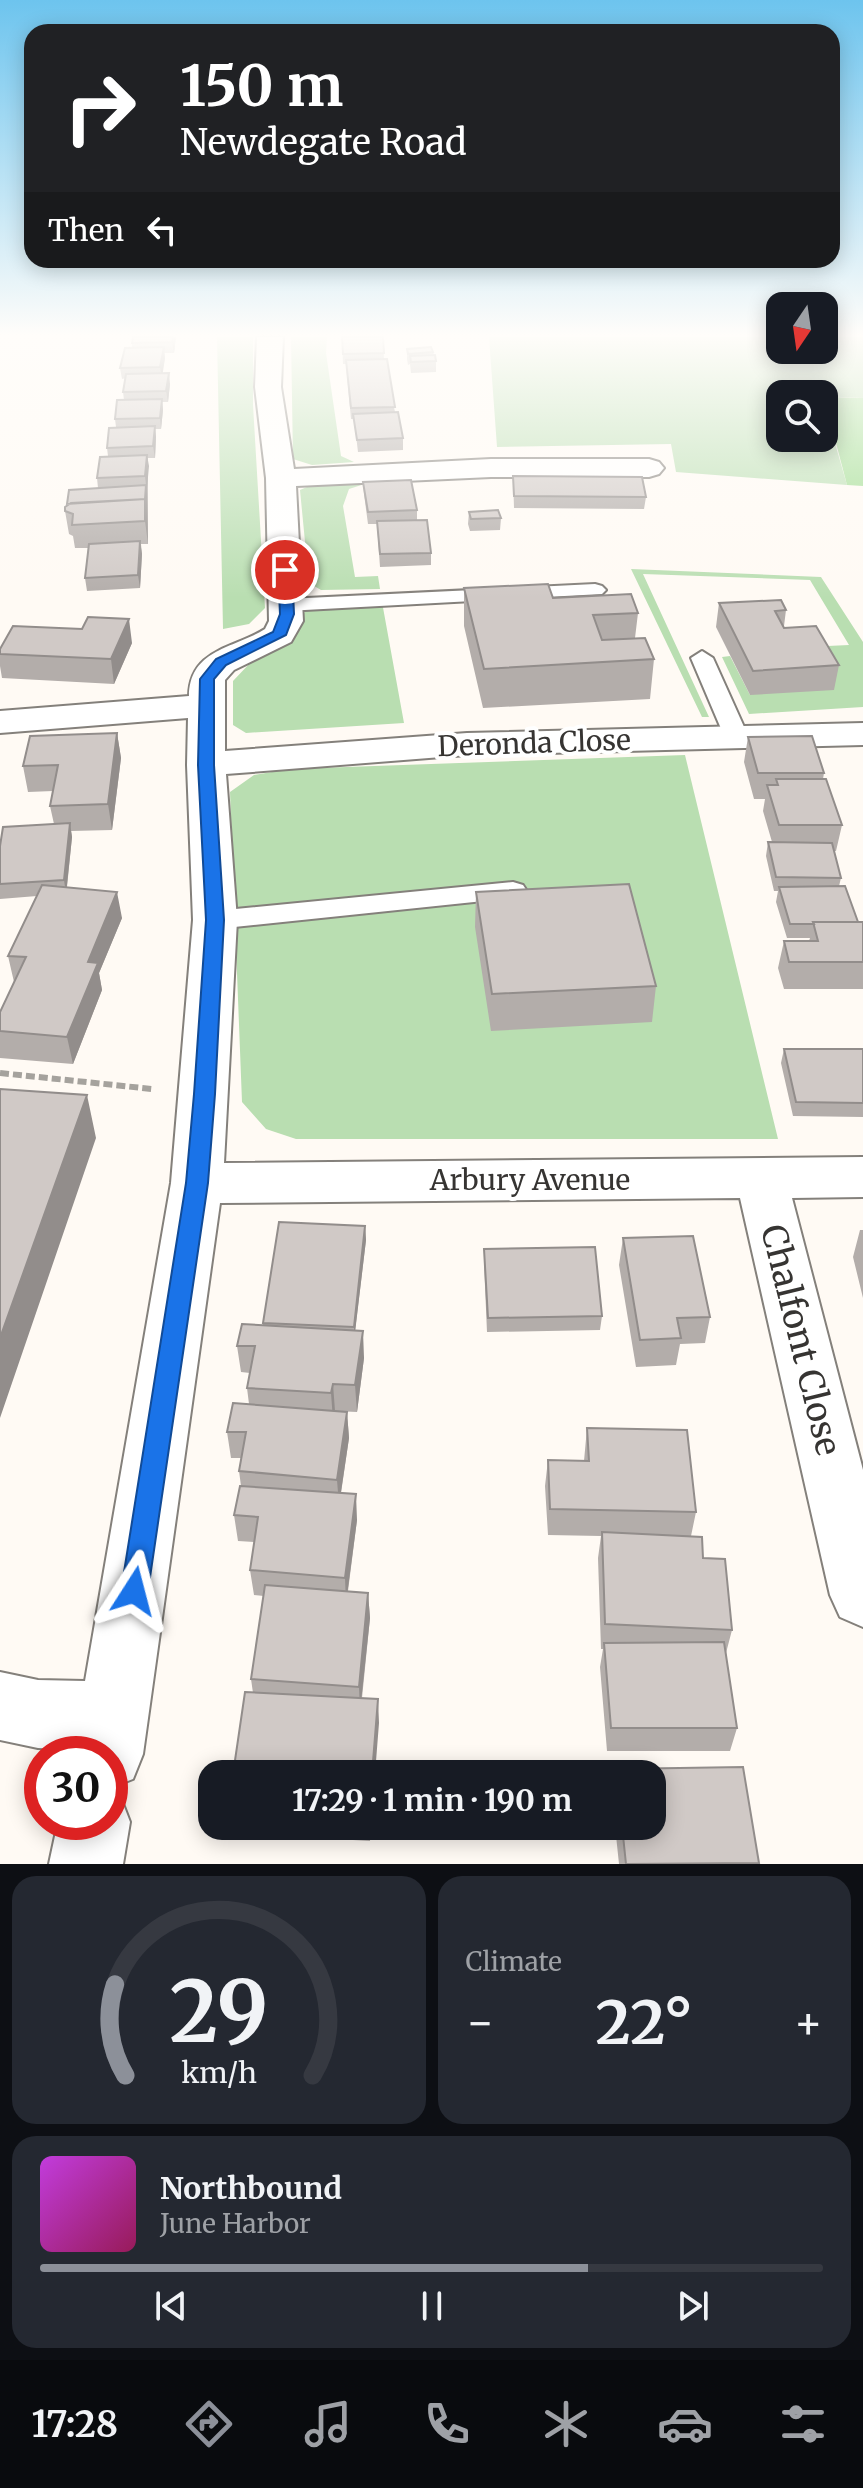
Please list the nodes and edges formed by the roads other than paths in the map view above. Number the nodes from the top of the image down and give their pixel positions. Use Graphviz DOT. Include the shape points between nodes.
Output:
graph roads {
  1 [pos="273,424"];
  2 [pos="649,468"];
  3 [pos="281,478"];
  4 [pos="595,590"];
  5 [pos="286,605"];
  6 [pos="702,658"];
  7 [pos="208,705"];
  8 [pos="0,722"];
  9 [pos="863,734"];
  10 [pos="737,738"];
  11 [pos="206,765"];
  12 [pos="518,891"];
  13 [pos="215,920"];
  14 [pos="863,1177"];
  15 [pos="761,1178"];
  16 [pos="197,1183"];
  17 [pos="863,1595"];
  18 [pos="0,1706"];
  19 [pos="111,1736"];
  20 [pos="91,1840"];
  21 [pos="86,1864"];
  1 -- 3 [label="street"];
  2 -- 3 [label="street" via="491,468"];
  3 -- 5 [label="street"];
  4 -- 5 [label="lane"];
  5 -- 7 [label="street" via="279,635 209,673"];
  6 -- 10 [label="lane"];
  7 -- 8 [label="street"];
  7 -- 11 [label="street"];
  9 -- 10 [label="street, Deronda Close"];
  10 -- 11 [label="street, Deronda Close" via="453,745"];
  11 -- 13 [label="street"];
  12 -- 13 [label="lane"];
  13 -- 16 [label="street"];
  14 -- 15 [label="street, Arbury Avenue"];
  15 -- 16 [label="street, Arbury Avenue"];
  15 -- 17 [label="street, Chalfont Close"];
  16 -- 19 [label="street"];
  18 -- 19 [label="street"];
  20 -- 21 [label="street"];
}
